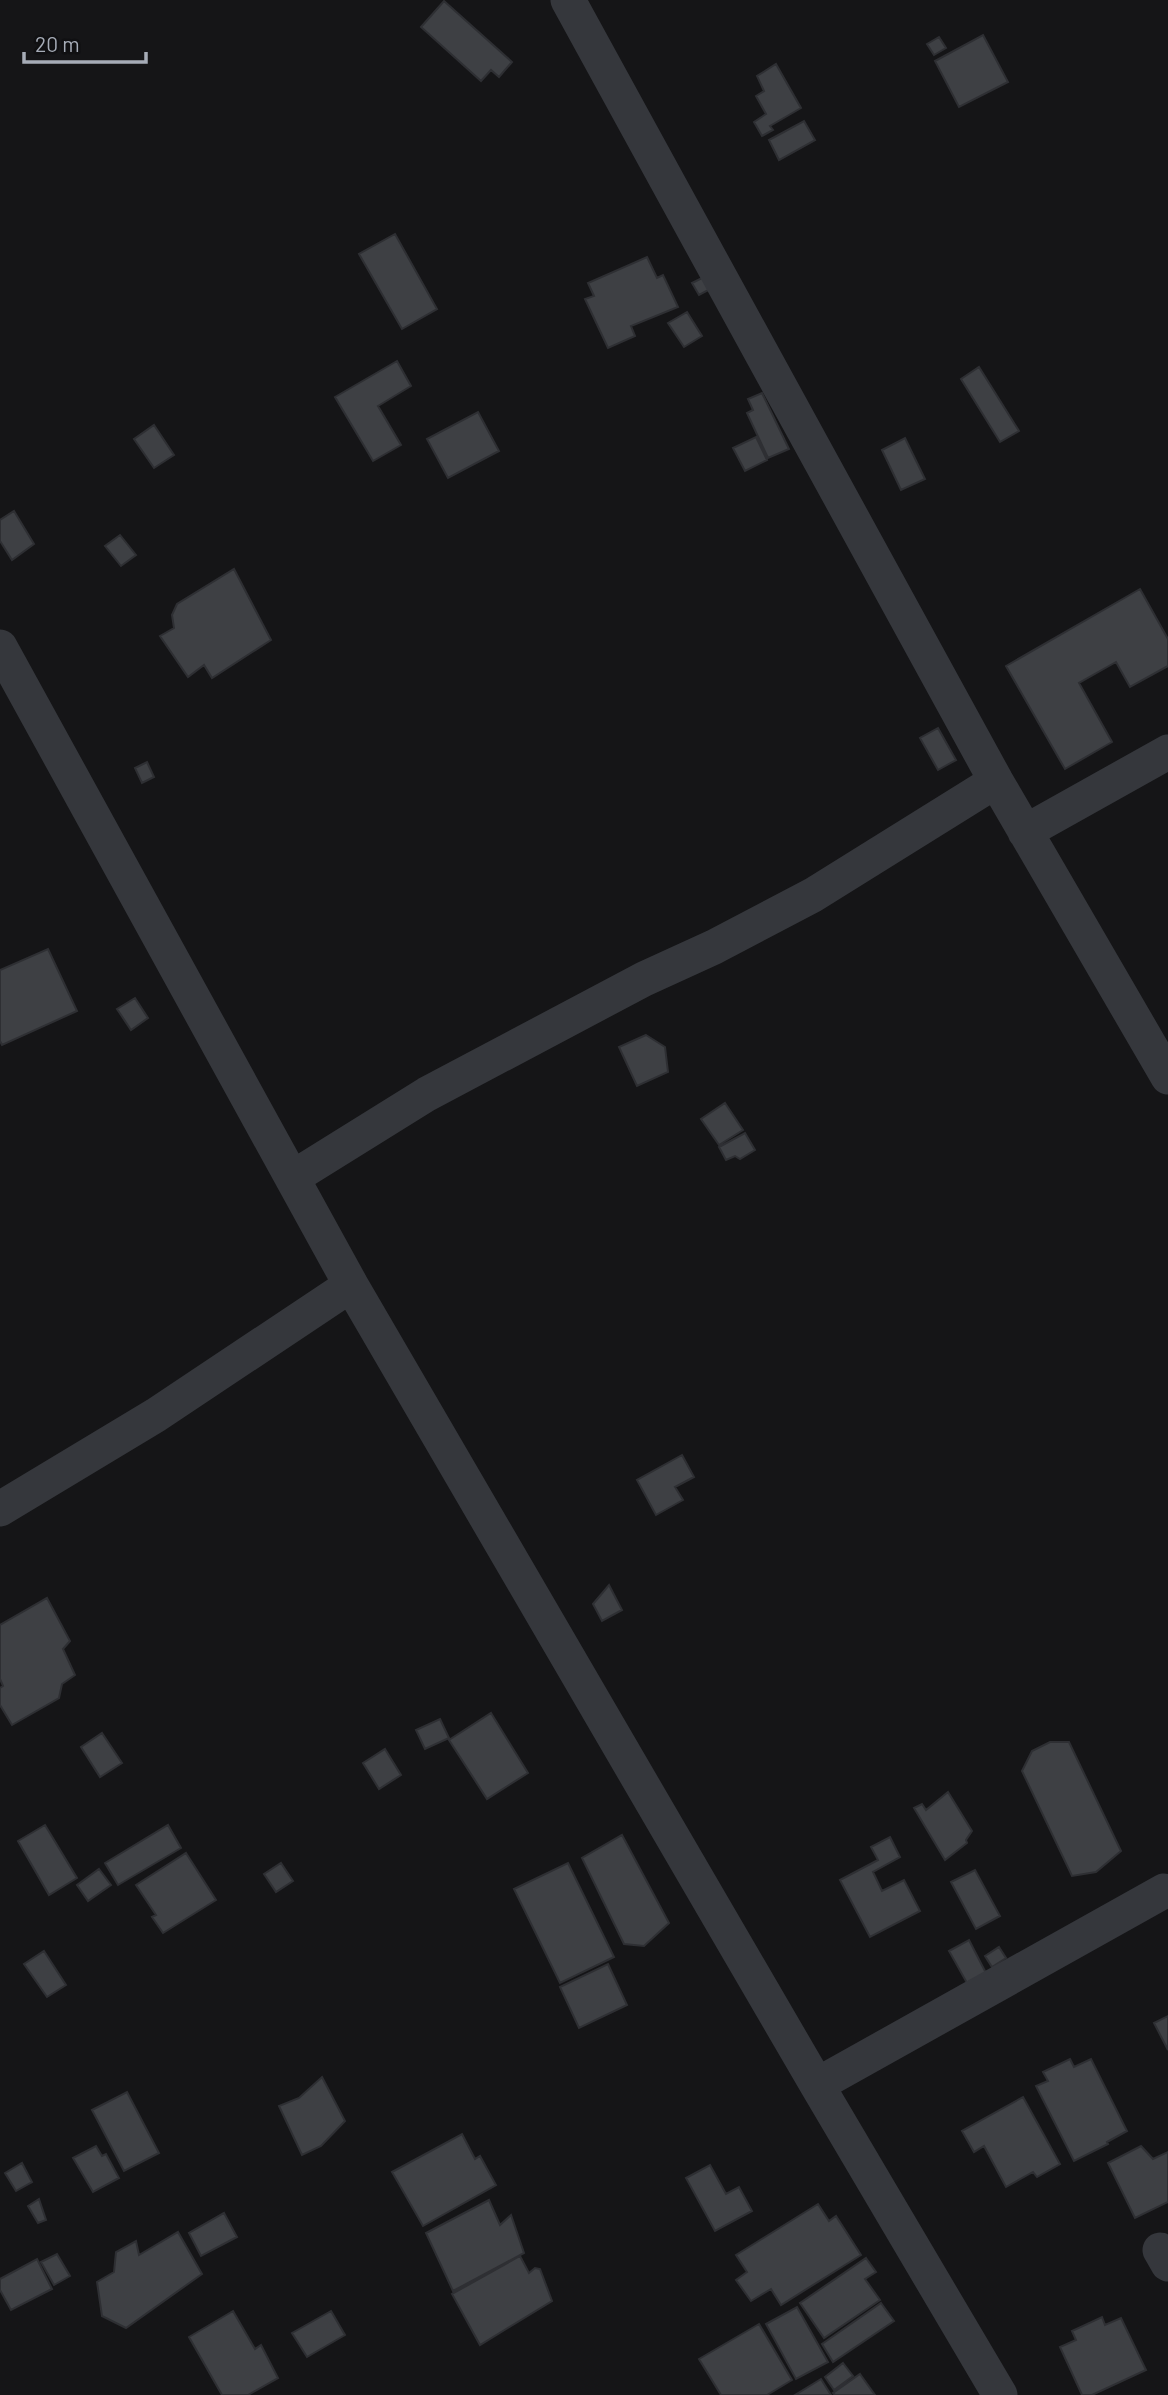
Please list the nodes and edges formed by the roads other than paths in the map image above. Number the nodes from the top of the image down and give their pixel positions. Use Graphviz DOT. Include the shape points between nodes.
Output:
graph roads {
  1 [pos="568,0"];
  2 [pos="0,647"];
  3 [pos="1168,752"];
  4 [pos="996,781"];
  5 [pos="1025,832"];
  6 [pos="1168,1077"];
  7 [pos="292,1178"];
  8 [pos="351,1285"];
  9 [pos="0,1509"];
  10 [pos="1164,1891"];
  11 [pos="817,2085"];
  12 [pos="1000,2395"];
  1 -- 4 [label="street"];
  2 -- 7 [label="street"];
  3 -- 5 [label="street"];
  4 -- 5 [label="street"];
  4 -- 7 [label="street" via="813,895 427,1094"];
  5 -- 6 [label="street"];
  7 -- 8 [label="street"];
  8 -- 9 [label="street" via="156,1415"];
  8 -- 11 [label="street"];
  10 -- 11 [label="street"];
  11 -- 12 [label="street"];
}
